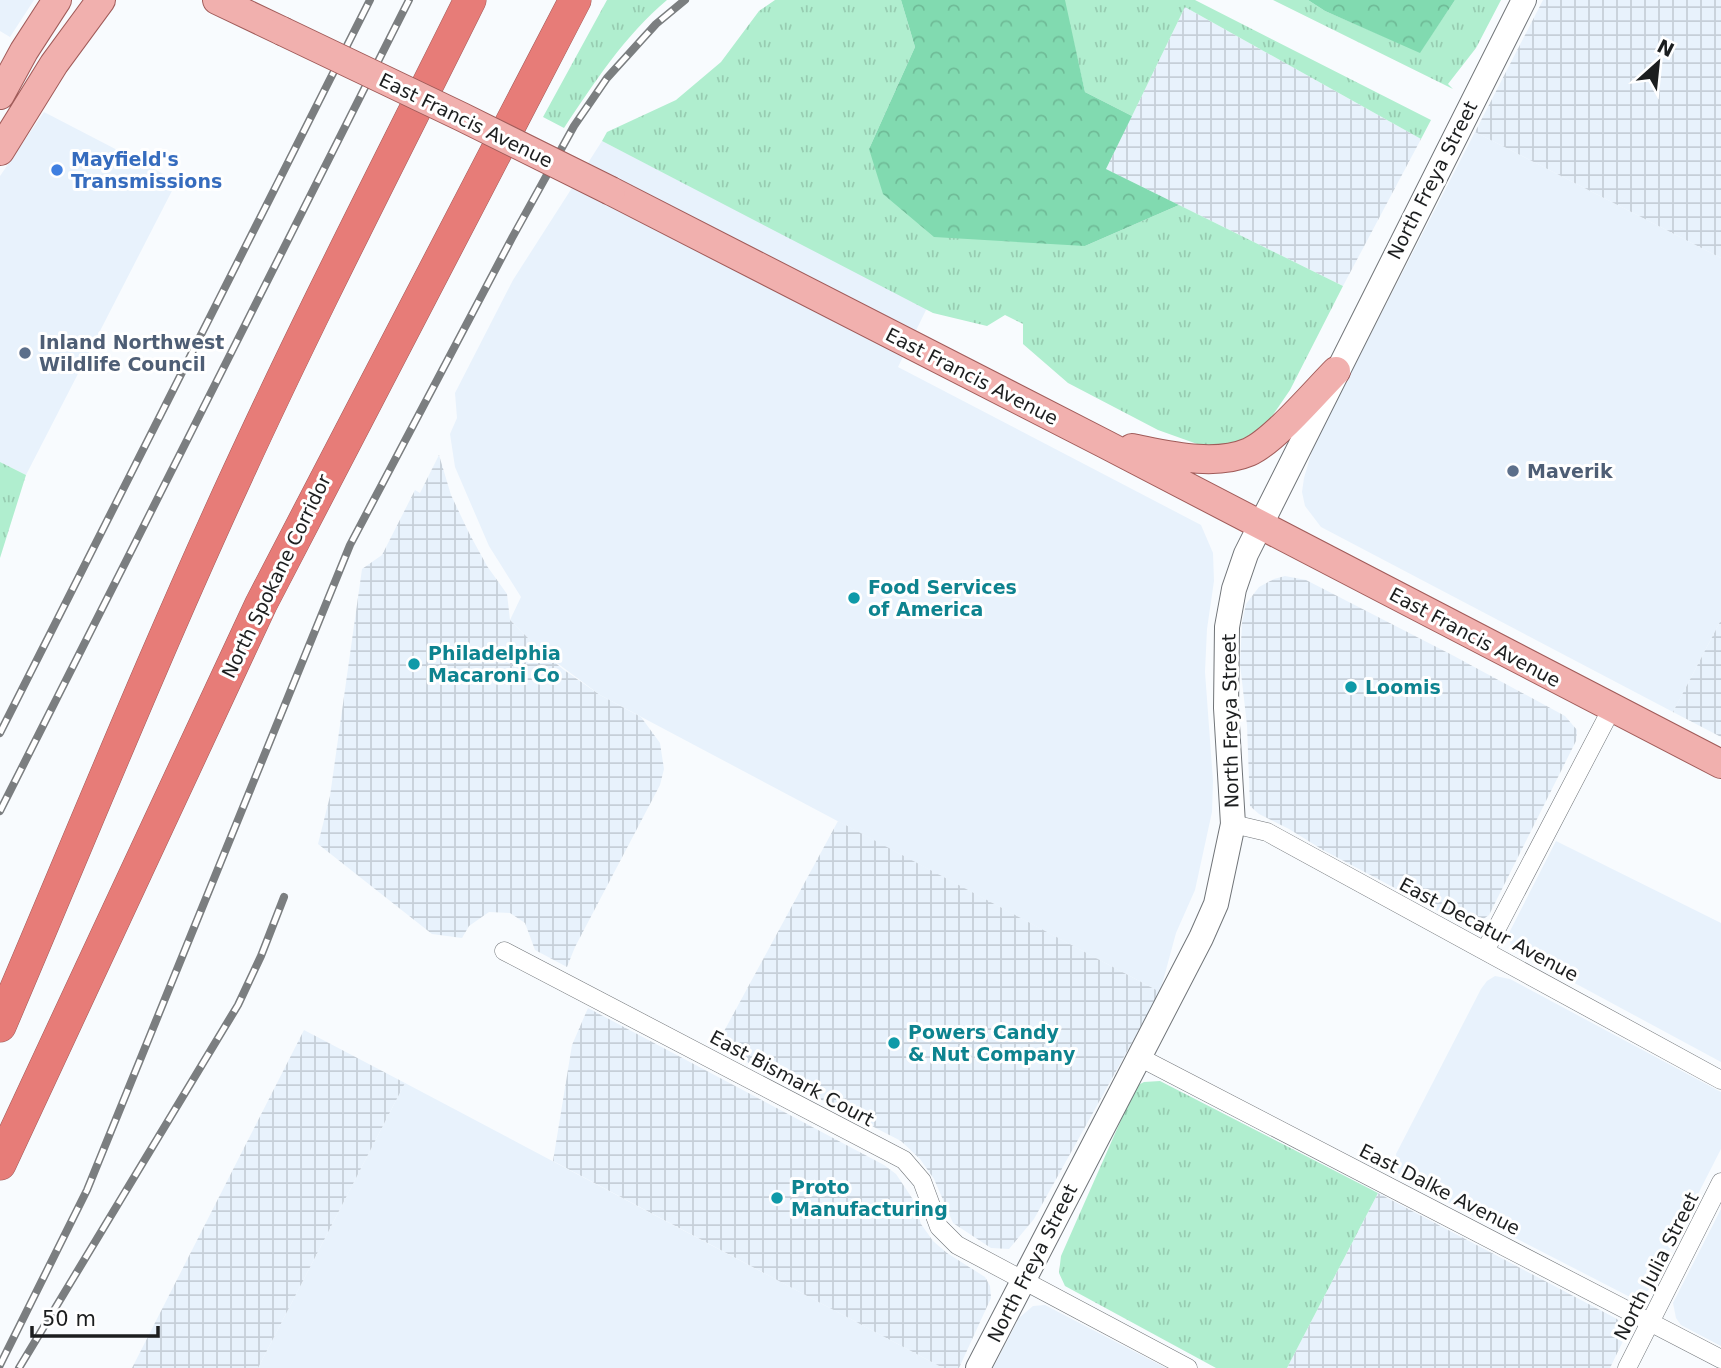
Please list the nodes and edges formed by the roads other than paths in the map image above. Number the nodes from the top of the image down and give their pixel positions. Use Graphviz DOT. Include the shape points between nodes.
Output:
graph roads {
  1 [pos="57,0"];
  2 [pos="101,0"];
  3 [pos="217,0"];
  4 [pos="252,0"];
  5 [pos="470,0"];
  6 [pos="575,0"];
  7 [pos="1524,0"];
  8 [pos="282,31"];
  9 [pos="0,95"];
  10 [pos="0,151"];
  11 [pos="1336,371"];
  12 [pos="1105,444"];
  13 [pos="1261,524"];
  14 [pos="1612,708"];
  15 [pos="1721,764"];
  16 [pos="1233,824"];
  17 [pos="504,951"];
  18 [pos="1485,951"];
  19 [pos="0,1026"];
  20 [pos="1139,1058"];
  21 [pos="1721,1080"];
  22 [pos="0,1164"];
  23 [pos="1721,1182"];
  24 [pos="1023,1280"];
  25 [pos="1651,1322"];
  26 [pos="1721,1359"];
  27 [pos="978,1368"];
  28 [pos="1188,1368"];
  29 [pos="1628,1368"];
  1 -- 9 [label="main road"];
  2 -- 10 [label="main road"];
  3 -- 8 [label="main road, East Francis Avenue"];
  4 -- 8 [label="main road"];
  5 -- 19 [label="highway" via="237,475"];
  6 -- 22 [label="highway, North Spokane Corridor" via="261,604"];
  7 -- 11 [label="street, North Freya Street"];
  8 -- 12 [label="main road, East Francis Avenue, bridge" via="611,191"];
  11 -- 12 [label="main road" via="1266,441 1240,455 1175,456"];
  11 -- 13 [label="street, North Freya Street"];
  12 -- 13 [label="main road, East Francis Avenue"];
  13 -- 14 [label="main road, East Francis Avenue"];
  13 -- 16 [label="street, North Freya Street" via="1234,589 1227,627"];
  14 -- 15 [label="main road, East Francis Avenue"];
  14 -- 18 [label="street"];
  16 -- 18 [label="street, East Decatur Avenue" via="1267,832"];
  16 -- 20 [label="street, North Freya Street" via="1216,904"];
  17 -- 24 [label="street, East Bismark Court" via="904,1160 922,1181 939,1227 957,1245"];
  18 -- 21 [label="street, East Decatur Avenue"];
  20 -- 24 [label="street, North Freya Street"];
  20 -- 25 [label="street, East Dalke Avenue"];
  23 -- 25 [label="street, North Julia Street"];
  24 -- 27 [label="street, North Freya Street"];
  24 -- 28 [label="street, East Bismark Court"];
  25 -- 26 [label="street, East Dalke Avenue"];
  25 -- 29 [label="street, North Julia Street"];
}
